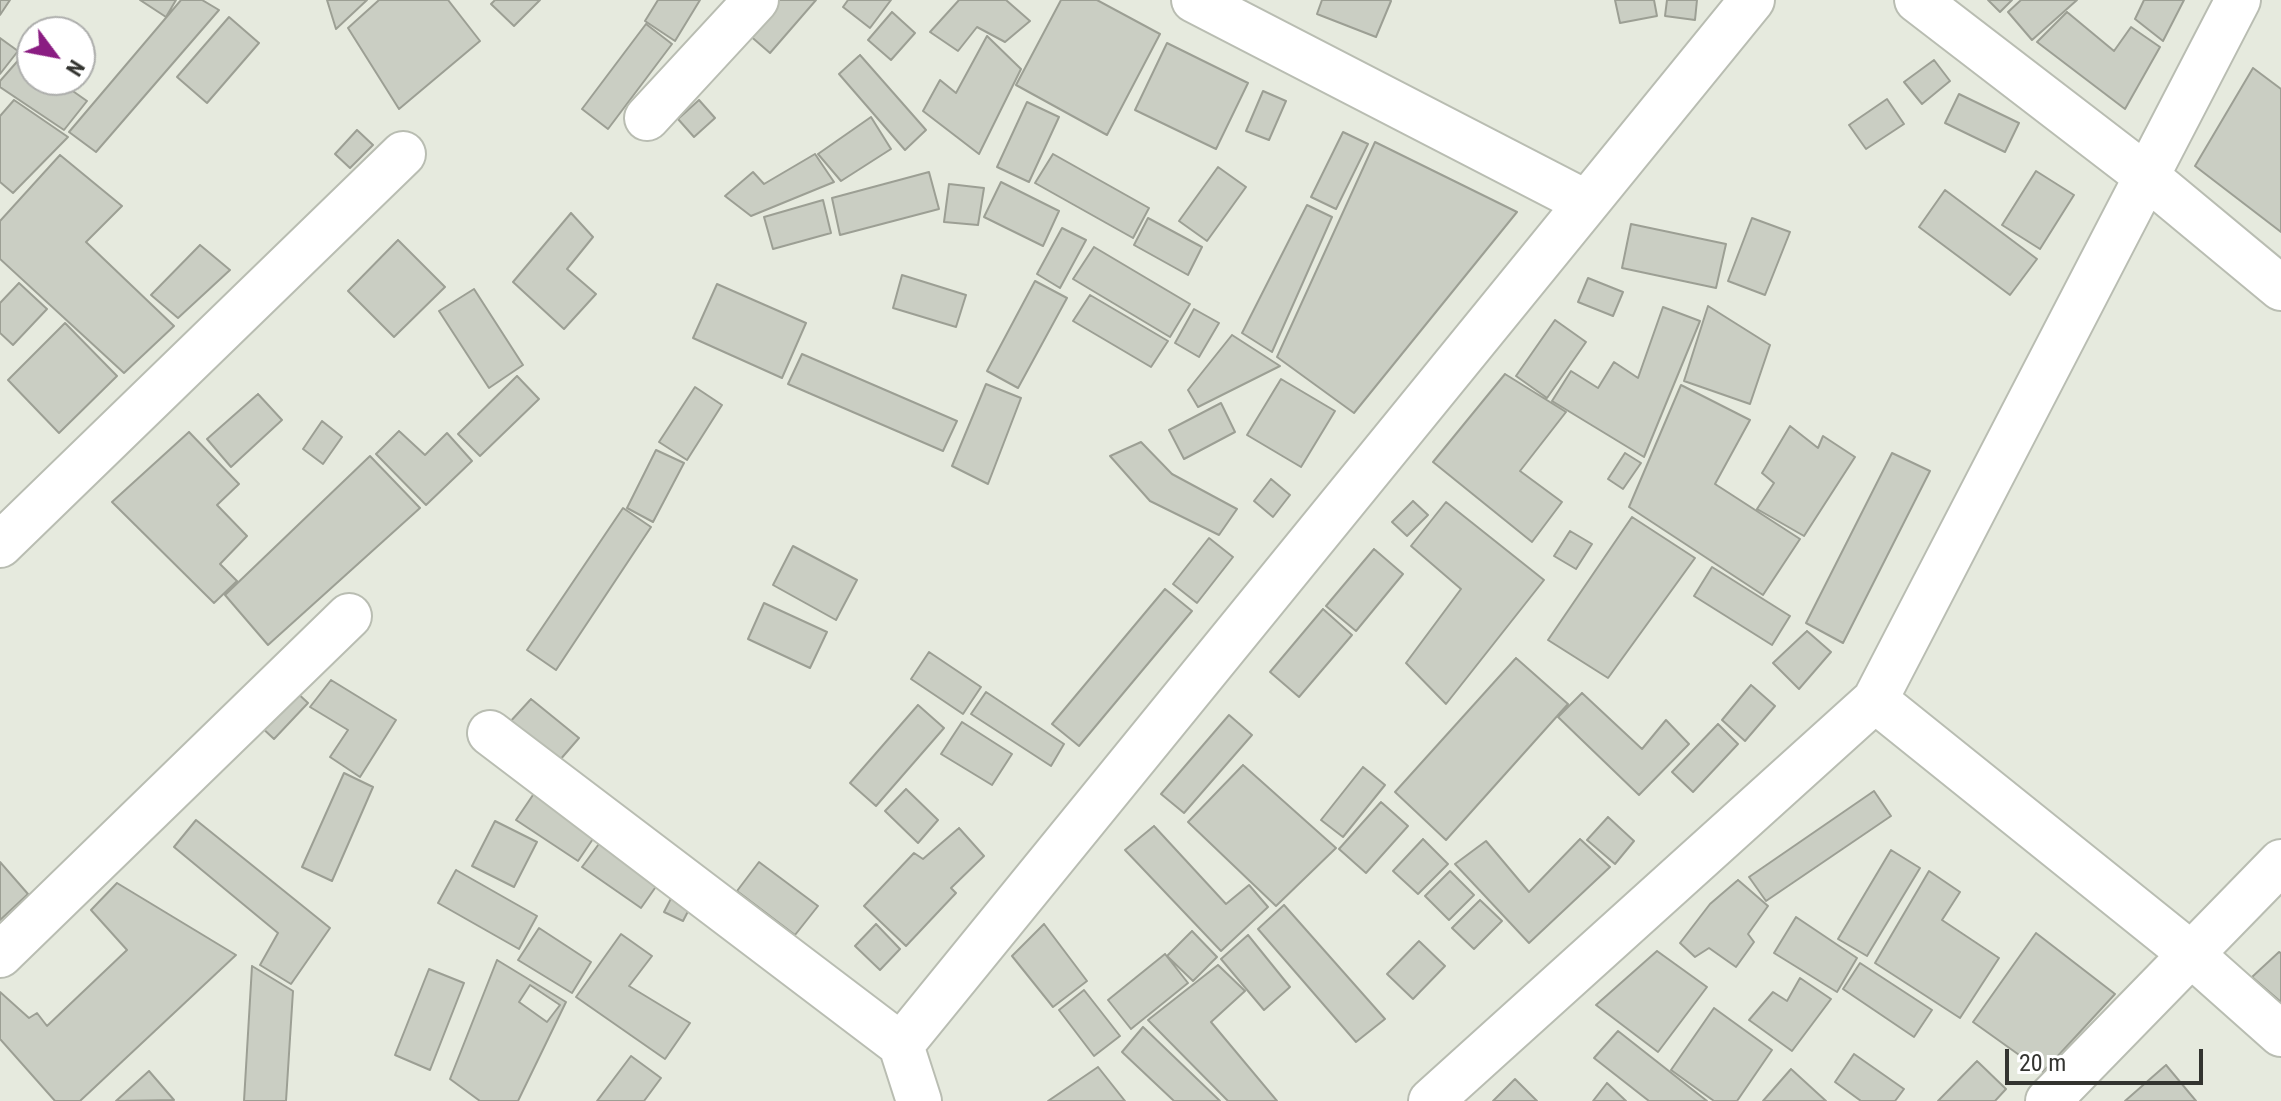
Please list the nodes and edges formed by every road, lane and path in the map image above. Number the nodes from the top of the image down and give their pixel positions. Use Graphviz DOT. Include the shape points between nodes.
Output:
graph roads {
  1 [pos="756,0"];
  2 [pos="1194,0"];
  3 [pos="1752,0"];
  4 [pos="1917,0"];
  5 [pos="2238,0"];
  6 [pos="647,118"];
  7 [pos="403,154"];
  8 [pos="2146,176"];
  9 [pos="1585,202"];
  10 [pos="2281,288"];
  11 [pos="0,545"];
  12 [pos="349,616"];
  13 [pos="1875,700"];
  14 [pos="490,733"];
  15 [pos="2281,862"];
  16 [pos="2191,954"];
  17 [pos="0,955"];
  18 [pos="2281,1034"];
  19 [pos="901,1045"];
  20 [pos="919,1101"];
  21 [pos="1431,1101"];
  22 [pos="2048,1101"];
  1 -- 6 [label="street"];
  2 -- 9 [label="street"];
  3 -- 9 [label="street"];
  4 -- 8 [label="street"];
  5 -- 8 [label="street"];
  7 -- 11 [label="street"];
  8 -- 10 [label="street"];
  8 -- 13 [label="street"];
  9 -- 19 [label="street"];
  12 -- 17 [label="street"];
  13 -- 16 [label="street"];
  13 -- 21 [label="street"];
  14 -- 19 [label="street"];
  15 -- 16 [label="street"];
  16 -- 18 [label="street"];
  16 -- 22 [label="street"];
  19 -- 20 [label="street"];
}
